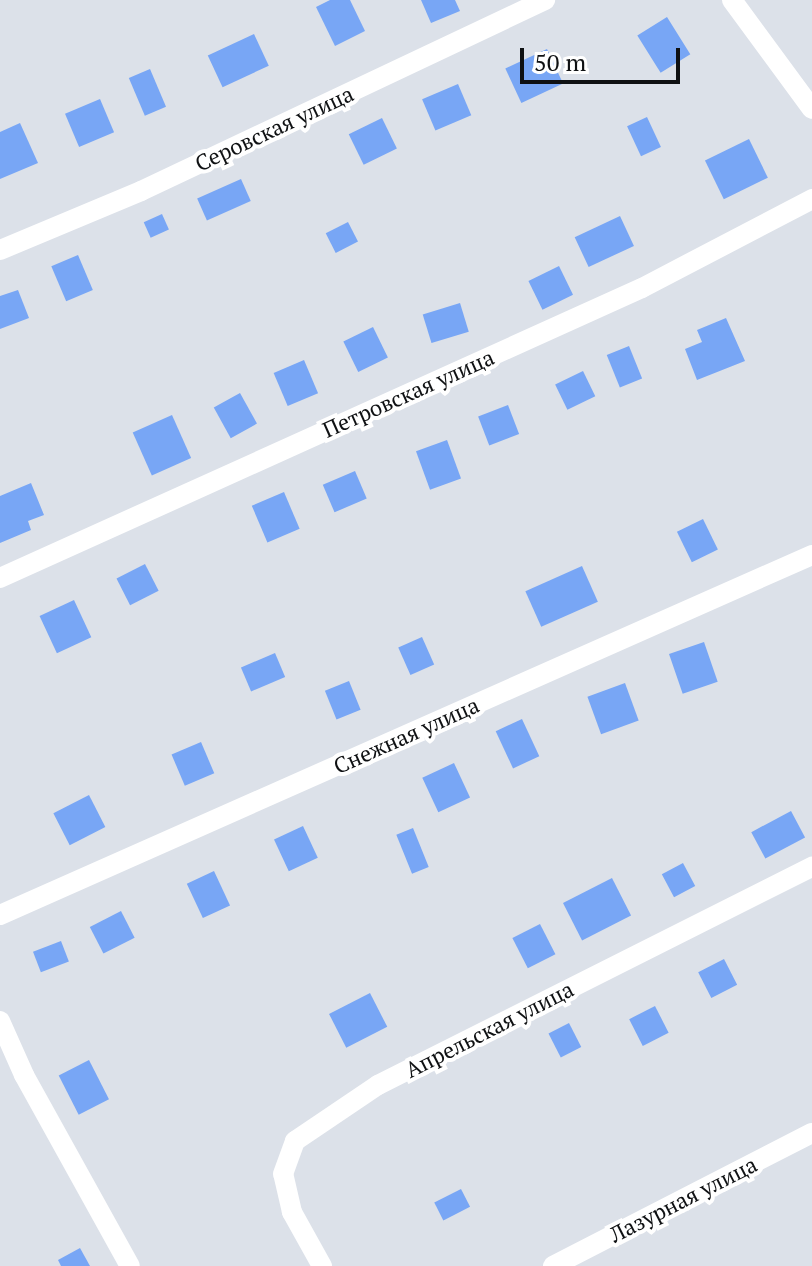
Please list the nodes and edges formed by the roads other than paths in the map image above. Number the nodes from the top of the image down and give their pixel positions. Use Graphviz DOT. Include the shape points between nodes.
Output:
graph roads {
  1 [pos="545,0"];
  2 [pos="732,0"];
  3 [pos="812,109"];
  4 [pos="812,199"];
  5 [pos="0,250"];
  6 [pos="812,555"];
  7 [pos="0,578"];
  8 [pos="812,867"];
  9 [pos="0,915"];
  10 [pos="0,1021"];
  11 [pos="812,1133"];
  12 [pos="130,1266"];
  13 [pos="322,1266"];
  14 [pos="553,1266"];
  1 -- 5 [label="street, Серовская улица" via="141,191"];
  2 -- 3 [label="street"];
  4 -- 7 [label="street, Петровская улица" via="642,288"];
  6 -- 9 [label="street, Снежная улица"];
  8 -- 13 [label="street, Апрельская улица" via="378,1085 295,1141 283,1174 292,1212"];
  10 -- 12 [label="street" via="24,1075"];
  11 -- 14 [label="street, Лазурная улица"];
}
